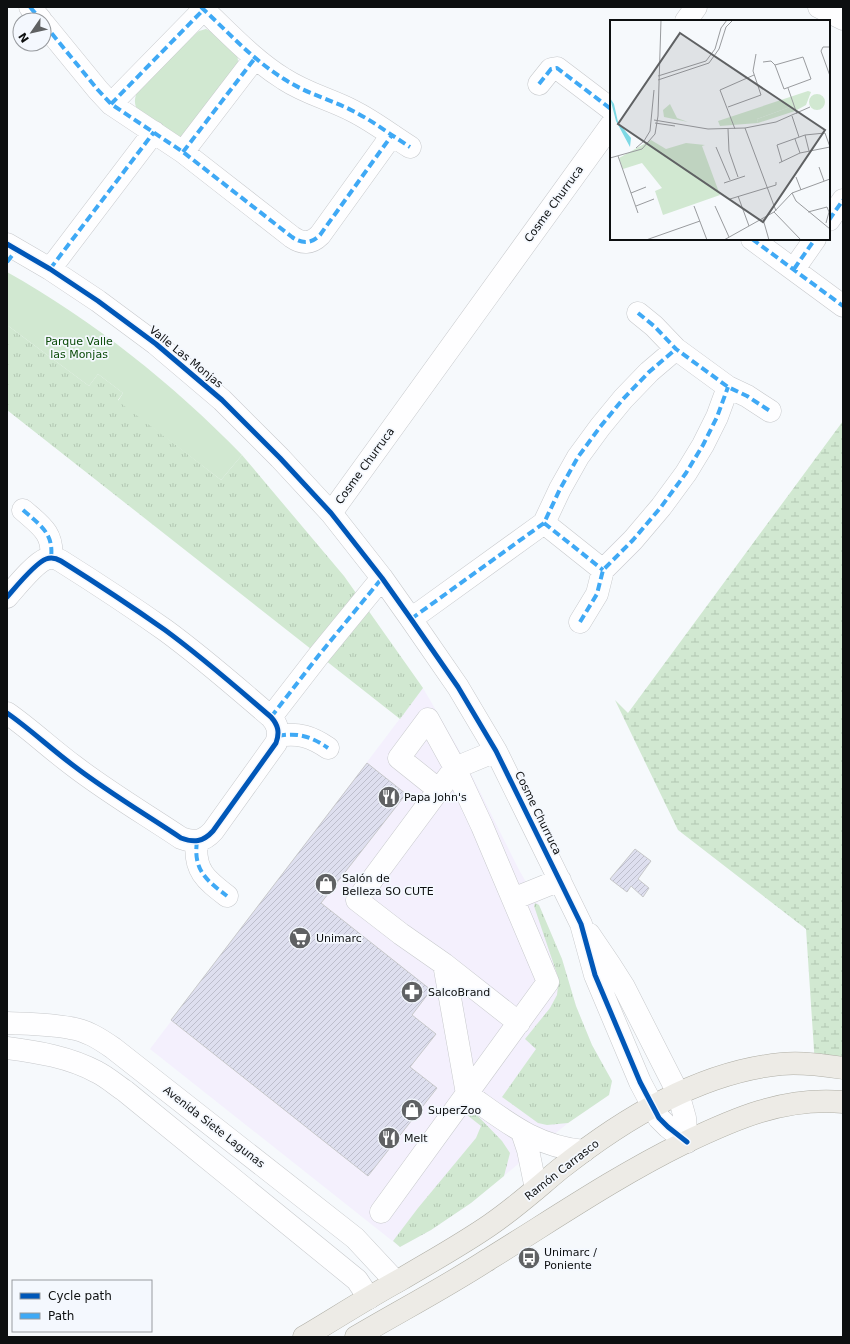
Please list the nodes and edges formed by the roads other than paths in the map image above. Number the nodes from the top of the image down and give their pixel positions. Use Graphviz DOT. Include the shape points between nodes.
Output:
graph roads {
  1 [pos="696,7"];
  2 [pos="203,8"];
  3 [pos="687,20"];
  4 [pos="52,34"];
  5 [pos="255,58"];
  6 [pos="539,84"];
  7 [pos="111,104"];
  8 [pos="610,108"];
  9 [pos="610,127"];
  10 [pos="154,132"];
  11 [pos="183,152"];
  12 [pos="843,200"];
  13 [pos="830,219"];
  14 [pos="753,240"];
  15 [pos="814,240"];
  16 [pos="10,252"];
  17 [pos="50,269"];
  18 [pos="794,269"];
  19 [pos="843,306"];
  20 [pos="638,313"];
  21 [pos="676,349"];
  22 [pos="728,387"];
  23 [pos="770,411"];
  24 [pos="23,510"];
  25 [pos="330,513"];
  26 [pos="544,524"];
  27 [pos="51,558"];
  28 [pos="603,570"];
  29 [pos="382,578"];
  30 [pos="7,597"];
  31 [pos="412,619"];
  32 [pos="580,622"];
  33 [pos="7,713"];
  34 [pos="275,727"];
  35 [pos="328,748"];
  36 [pos="496,751"];
  37 [pos="455,768"];
  38 [pos="439,790"];
  39 [pos="197,842"];
  40 [pos="560,880"];
  41 [pos="227,896"];
  42 [pos="513,899"];
  43 [pos="581,924"];
  44 [pos="444,964"];
  45 [pos="7,1023"];
  46 [pos="519,1023"];
  47 [pos="7,1048"];
  48 [pos="843,1068"];
  49 [pos="467,1094"];
  50 [pos="678,1094"];
  51 [pos="843,1102"];
  52 [pos="653,1108"];
  53 [pos="522,1132"];
  54 [pos="687,1142"];
  55 [pos="584,1151"];
  56 [pos="536,1190"];
  57 [pos="381,1212"];
  58 [pos="396,1282"];
  59 [pos="369,1298"];
  60 [pos="304,1337"];
  61 [pos="356,1337"];
  1 -- 3 [label="street"];
  2 -- 5 [label="street"];
  2 -- 7 [label="street"];
  4 -- 7 [label="street"];
  5 -- 11 [label="street"];
  5 -- 11 [label="street" via="296,86 352,110 401,141 320,235 306,242 292,237"];
  6 -- 8 [label="street" via="551,69 557,68"];
  7 -- 10 [label="street"];
  9 -- 25 [label="street, Cosme Churruca"];
  10 -- 11 [label="street"];
  10 -- 17 [label="street"];
  12 -- 13 [label="street"];
  14 -- 18 [label="street"];
  15 -- 18 [label="street"];
  16 -- 17 [label="street, Valle Las Monjas"];
  17 -- 25 [label="street, Valle Las Monjas" via="156,344 222,400"];
  18 -- 19 [label="street"];
  20 -- 21 [label="street"];
  21 -- 22 [label="street"];
  21 -- 26 [label="street" via="629,393 600,427 578,458"];
  22 -- 23 [label="street"];
  22 -- 28 [label="street" via="717,417 686,473 633,540"];
  24 -- 27 [label="street" via="47,533 51,541"];
  25 -- 29 [label="street, Cosme Churruca"];
  26 -- 28 [label="street"];
  26 -- 31 [label="street"];
  27 -- 30 [label="street" via="40,563"];
  27 -- 34 [label="street" via="61,561 166,631 219,673"];
  28 -- 32 [label="street" via="597,594"];
  29 -- 31 [label="street, Cosme Churruca"];
  29 -- 34 [label="street" via="319,655"];
  31 -- 36 [label="street, Cosme Churruca" via="458,687"];
  33 -- 39 [label="street" via="76,768 181,838"];
  34 -- 35 [label="street" via="306,736"];
  34 -- 39 [label="street" via="276,743 213,831"];
  36 -- 37 [label="street"];
  36 -- 40 [label="street, Cosme Churruca"];
  37 -- 38 [label="street"];
  37 -- 38 [label="street" via="428,719 399,758"];
  37 -- 42 [label="street"];
  38 -- 44 [label="street" via="357,900"];
  39 -- 41 [label="street" via="197,862 201,872 207,881"];
  40 -- 42 [label="street"];
  40 -- 43 [label="street, Cosme Churruca"];
  42 -- 46 [label="street" via="548,982"];
  43 -- 50 [label="street, Cosme Churruca" via="624,987"];
  43 -- 52 [label="street, Cosme Churruca" via="595,975"];
  44 -- 46 [label="street"];
  44 -- 49 [label="street"];
  45 -- 58 [label="street, Avenida Siete Lagunas" via="71,1028 100,1040 355,1238"];
  46 -- 49 [label="street"];
  47 -- 59 [label="street" via="68,1059 98,1072 125,1091 357,1280"];
  48 -- 50 [label="main road, Ramón Carrasco" via="805,1064 759,1067 707,1082"];
  49 -- 53 [label="street"];
  49 -- 57 [label="street"];
  50 -- 52 [label="main road, Ramón Carrasco"];
  50 -- 54 [label="street, Cosme Churruca" via="685,1118"];
  51 -- 54 [label="main road" via="806,1101 783,1105 738,1118"];
  52 -- 54 [label="street, Cosme Churruca" via="668,1127"];
  52 -- 55 [label="main road, Ramón Carrasco" via="625,1123"];
  53 -- 55 [label="street" via="547,1144"];
  53 -- 56 [label="street"];
  54 -- 61 [label="main road" via="624,1174 454,1281"];
  55 -- 56 [label="main road, Ramón Carrasco"];
  56 -- 58 [label="main road, Ramón Carrasco" via="486,1228"];
  58 -- 59 [label="main road, Ramón Carrasco"];
  59 -- 60 [label="main road, Ramón Carrasco"];
}
